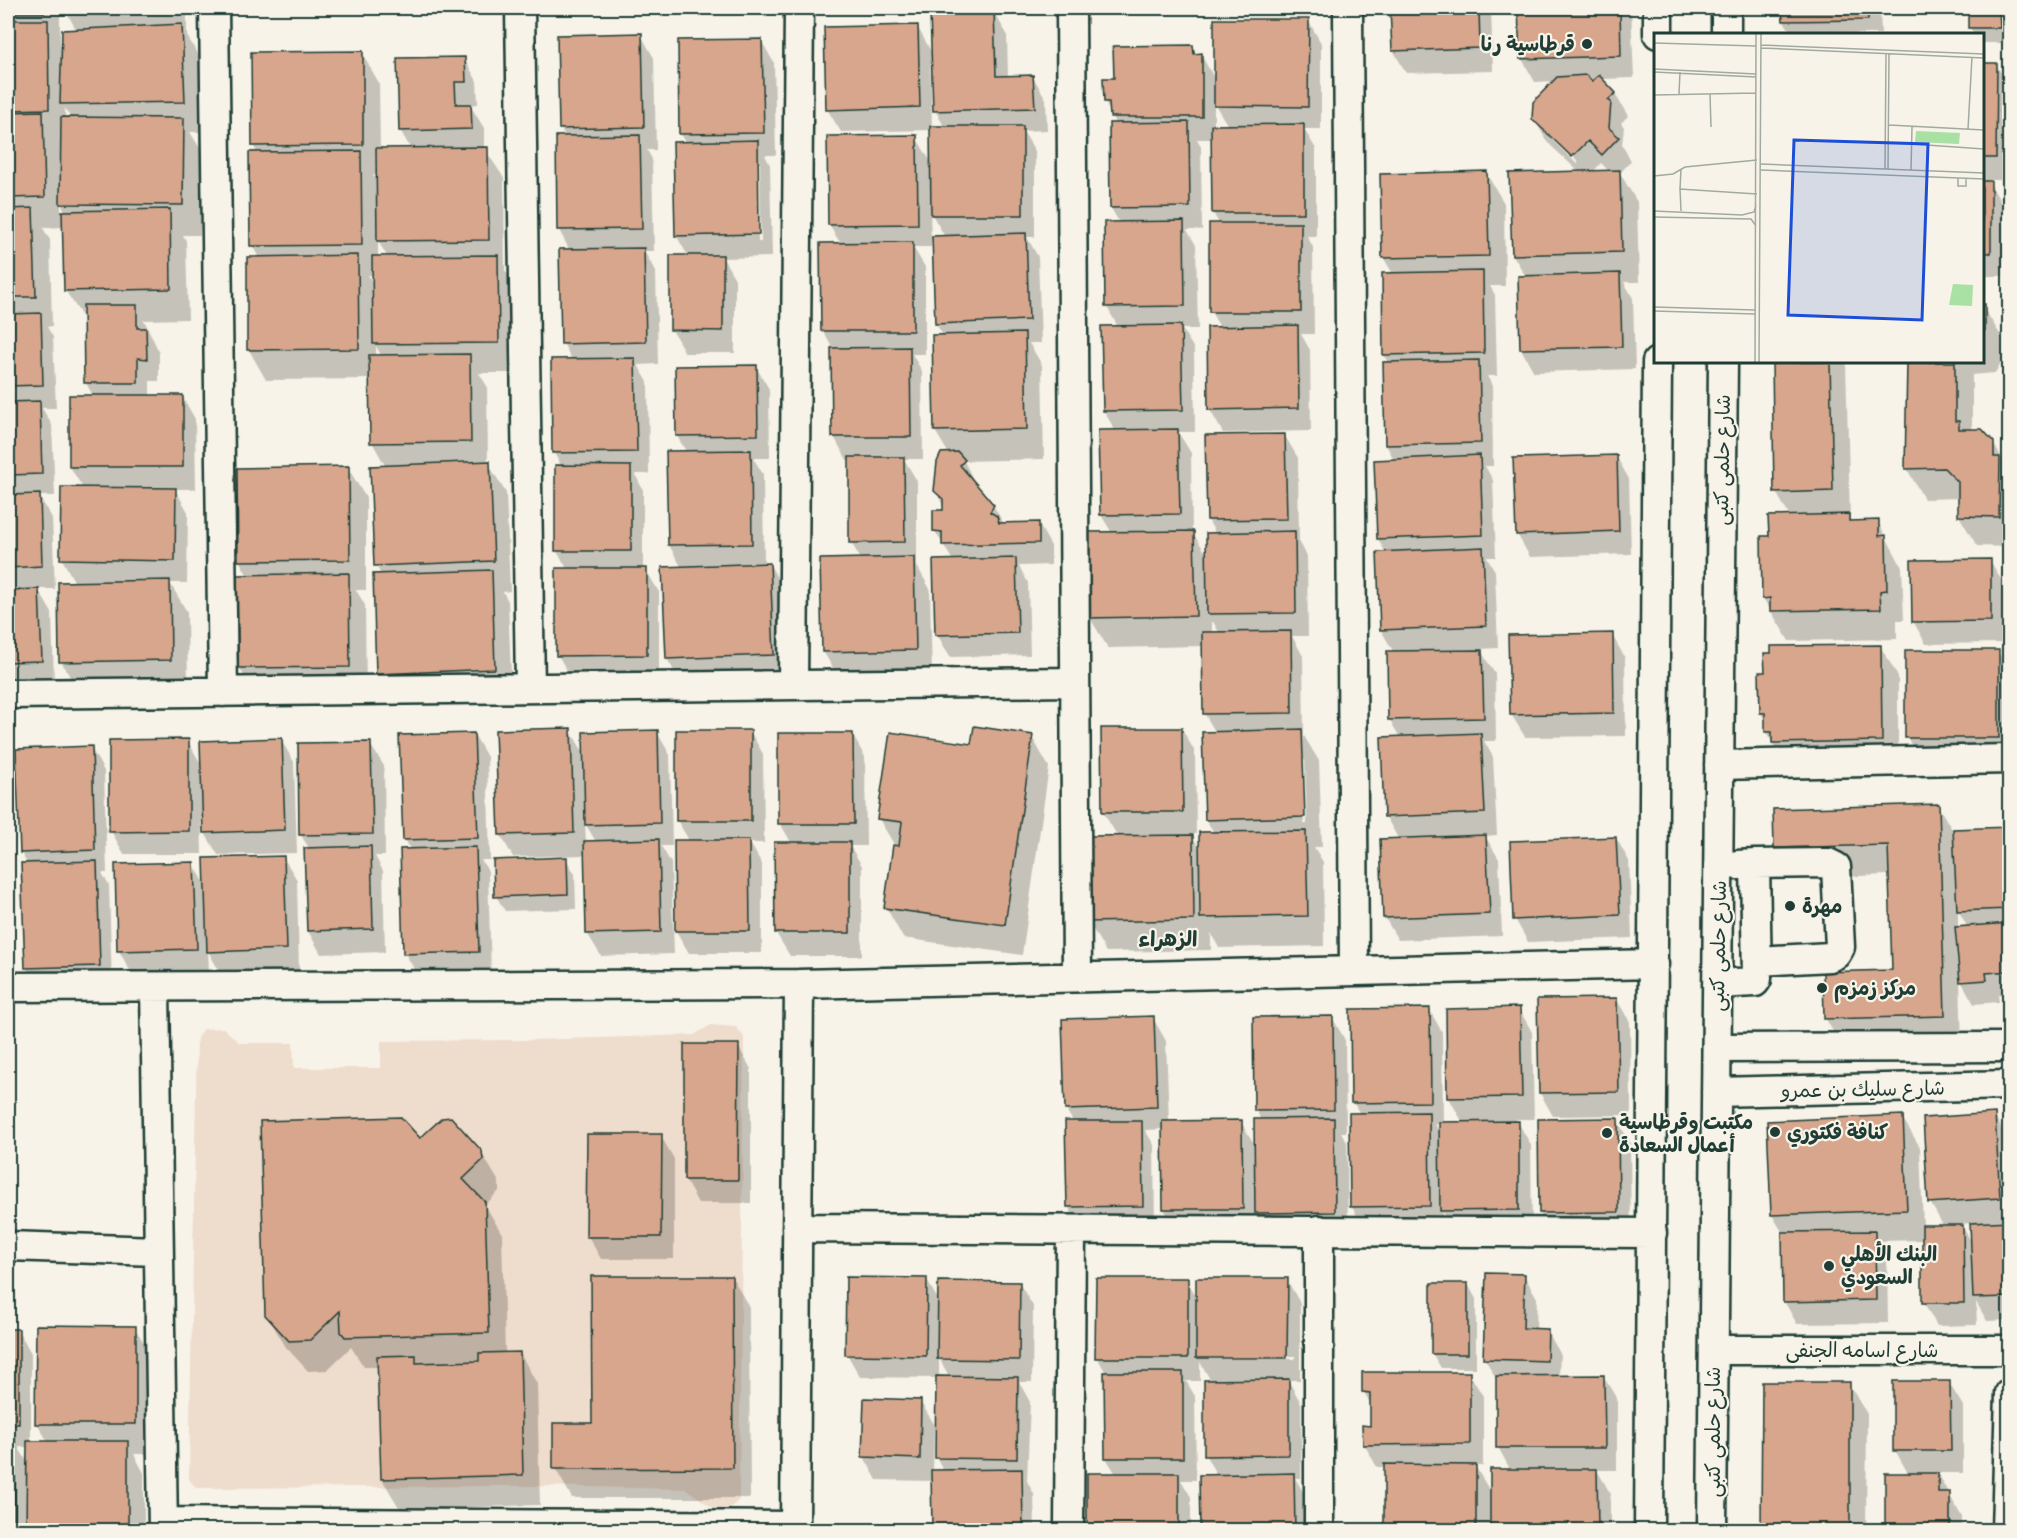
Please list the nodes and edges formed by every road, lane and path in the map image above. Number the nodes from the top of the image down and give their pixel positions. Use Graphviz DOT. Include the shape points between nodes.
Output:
graph roads {
  1 [pos="214,8"];
  2 [pos="240,8"];
  3 [pos="520,8"];
  4 [pos="799,8"];
  5 [pos="1071,8"];
  6 [pos="1348,8"];
  7 [pos="1658,8"];
  8 [pos="1726,8"];
  9 [pos="1658,33"];
  10 [pos="1726,33"];
  11 [pos="1657,363"];
  12 [pos="1723,363"];
  13 [pos="1075,682"];
  14 [pos="793,685"];
  15 [pos="530,688"];
  16 [pos="223,692"];
  17 [pos="8,694"];
  18 [pos="2010,759"];
  19 [pos="1719,765"];
  20 [pos="1755,864"];
  21 [pos="1718,865"];
  22 [pos="1756,921"];
  23 [pos="1718,923"];
  24 [pos="1757,962"];
  25 [pos="1654,964"];
  26 [pos="1354,971"];
  27 [pos="1077,977"];
  28 [pos="799,984"];
  29 [pos="1717,984"];
  30 [pos="8,987"];
  31 [pos="156,987"];
  32 [pos="2010,1047"];
  33 [pos="1717,1048"];
  34 [pos="2010,1085"];
  35 [pos="1716,1092"];
  36 [pos="797,1228"];
  37 [pos="1071,1230"];
  38 [pos="1319,1230"];
  39 [pos="1652,1233"];
  40 [pos="8,1246"];
  41 [pos="157,1251"];
  42 [pos="1714,1350"];
  43 [pos="2010,1350"];
  44 [pos="2010,1393"];
  45 [pos="163,1526"];
  46 [pos="511,1527"];
  47 [pos="795,1528"];
  48 [pos="1069,1530"];
  49 [pos="1319,1530"];
  50 [pos="1649,1530"];
  51 [pos="1713,1530"];
  52 [pos="2006,1530"];
  1 -- 2 [label="street"];
  1 -- 16 [label="street"];
  3 -- 15 [label="street"];
  4 -- 14 [label="street"];
  5 -- 13 [label="street"];
  6 -- 26 [label="street"];
  7 -- 9 [label="street"];
  8 -- 10 [label="street"];
  11 -- 25 [label="street"];
  12 -- 19 [label="street, شارع حلمى كتبى"];
  13 -- 14 [label="street"];
  13 -- 27 [label="street"];
  14 -- 15 [label="street"];
  15 -- 16 [label="street"];
  16 -- 17 [label="street"];
  18 -- 19 [label="street"];
  19 -- 21 [label="street, شارع حلمى كتبى"];
  20 -- 21 [label="street"];
  20 -- 22 [label="street"];
  20 -- 24 [label="street" via="1828,862 1836,867 1840,947 1830,957"];
  21 -- 23 [label="street, شارع حلمى كتبى"];
  22 -- 23 [label="street"];
  22 -- 24 [label="street"];
  23 -- 29 [label="street, شارع حلمى كتبى"];
  24 -- 29 [label="street" via="1755,982"];
  25 -- 26 [label="street"];
  25 -- 39 [label="street"];
  26 -- 27 [label="street"];
  27 -- 28 [label="street"];
  28 -- 31 [label="street"];
  28 -- 36 [label="street"];
  29 -- 33 [label="street, شارع حلمى كتبى"];
  30 -- 31 [label="street"];
  31 -- 41 [label="street"];
  32 -- 33 [label="street, شارع سليك بن عمرو"];
  33 -- 35 [label="street, شارع حلمى كتبى"];
  34 -- 35 [label="street, شارع سليك بن عمرو"];
  35 -- 42 [label="street, شارع حلمى كتبى"];
  36 -- 37 [label="street"];
  36 -- 47 [label="street"];
  37 -- 38 [label="street"];
  37 -- 48 [label="street"];
  38 -- 39 [label="street"];
  38 -- 49 [label="street"];
  39 -- 50 [label="street"];
  40 -- 41 [label="street"];
  41 -- 45 [label="street"];
  42 -- 43 [label="street, شارع اسامه الجنفى"];
  42 -- 51 [label="street, شارع حلمى كتبى"];
  44 -- 52 [label="street"];
  45 -- 46 [label="street"];
  46 -- 47 [label="street"];
}
